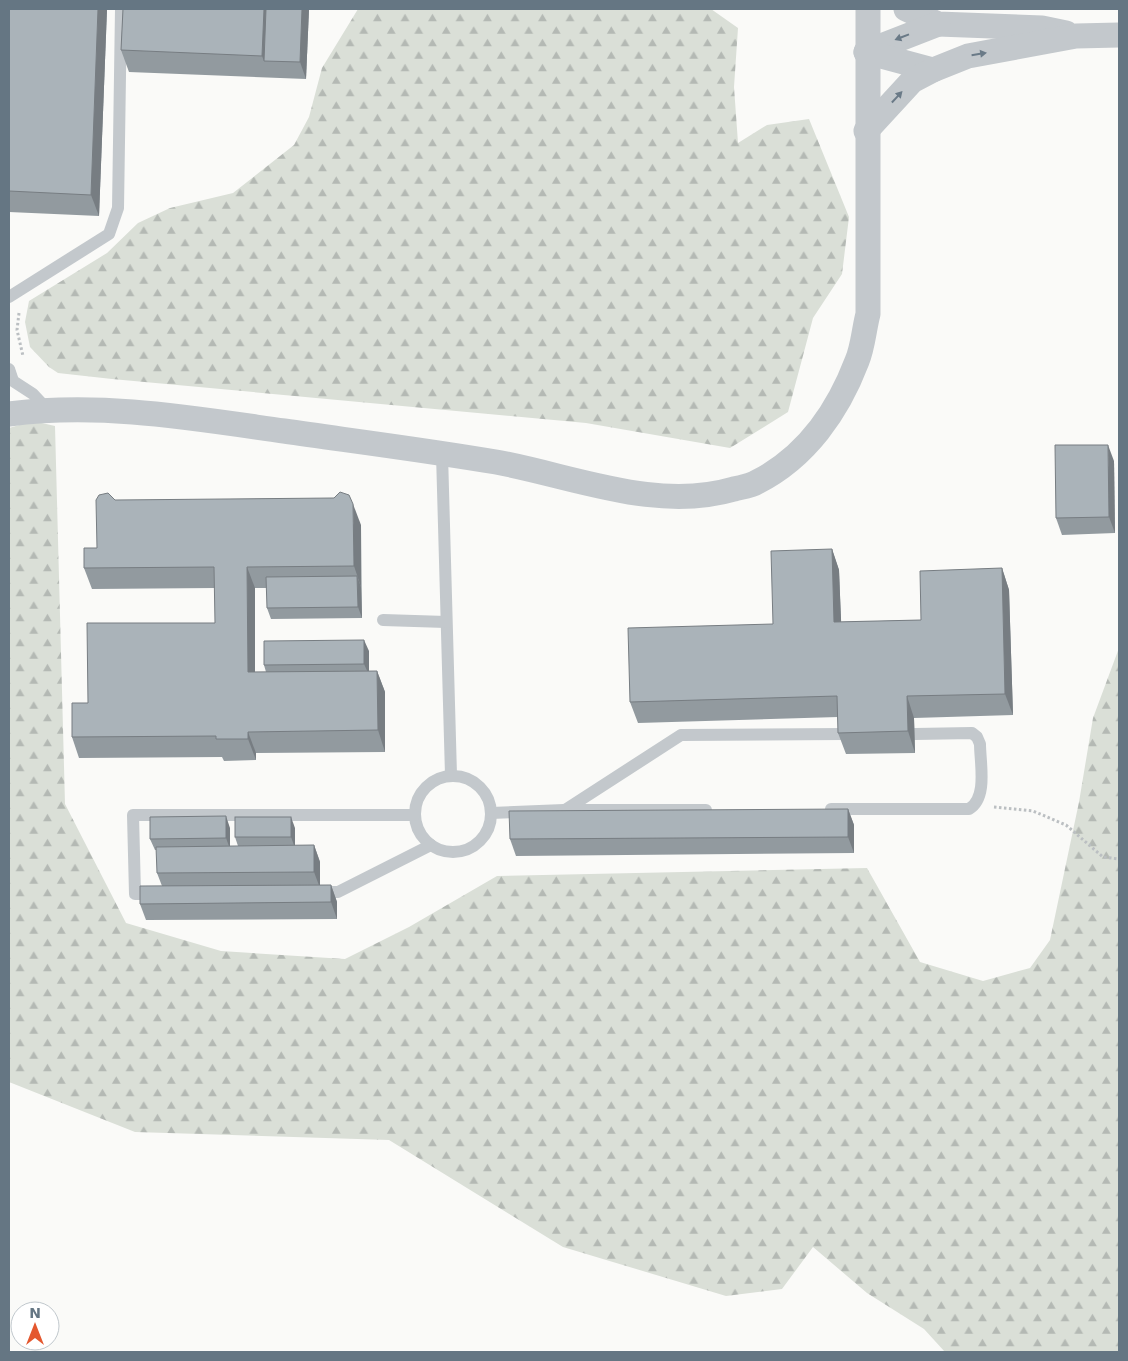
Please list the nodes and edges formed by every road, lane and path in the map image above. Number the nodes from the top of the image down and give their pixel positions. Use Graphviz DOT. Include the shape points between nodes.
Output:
graph roads {
  1 [pos="121,9"];
  2 [pos="868,9"];
  3 [pos="906,9"];
  4 [pos="938,24"];
  5 [pos="1119,35"];
  6 [pos="1076,36"];
  7 [pos="866,52"];
  8 [pos="932,70"];
  9 [pos="866,131"];
  10 [pos="9,301"];
  11 [pos="9,369"];
  12 [pos="9,389"];
  13 [pos="40,401"];
  14 [pos="9,414"];
  15 [pos="442,454"];
  16 [pos="383,620"];
  17 [pos="446,622"];
  18 [pos="845,734"];
  19 [pos="915,734"];
  20 [pos="450,775"];
  21 [pos="976,804"];
  22 [pos="821,809"];
  23 [pos="564,810"];
  24 [pos="722,810"];
  25 [pos="491,813"];
  26 [pos="414,815"];
  27 [pos="431,845"];
  28 [pos="1119,859"];
  29 [pos="299,892"];
  30 [pos="174,893"];
  1 -- 10 [label="lane" via="118,208 110,234"];
  2 -- 7 [label="street"];
  3 -- 4 [label="street"];
  4 -- 6 [label="street" via="1042,28"];
  4 -- 7 [label="street, one-way"];
  5 -- 6 [label="street"];
  8 -- 6 [label="street, one-way" via="968,56"];
  7 -- 8 [label="street"];
  7 -- 9 [label="street"];
  9 -- 8 [label="street, one-way" via="912,81"];
  9 -- 15 [label="street" via="868,314 858,359 840,399 815,437 791,460 756,483 718,494 672,497 630,492 496,462"];
  11 -- 13 [label="lane" via="13,381"];
  12 -- 13 [label="lane"];
  13 -- 14 [label="street"];
  13 -- 15 [label="street" via="129,410"];
  15 -- 17 [label="lane"];
  16 -- 17 [label="lane"];
  17 -- 20 [label="lane"];
  18 -- 23 [label="lane" via="681,735"];
  19 -- 21 [label="lane" via="972,733 977,737 980,744 980,796"];
  20 -- 25 [label="lane" via="474,782 483,790"];
  20 -- 26 [label="lane" via="428,784 415,803"];
  21 -- 22 [label="lane" via="969,809"];
  21 -- 28 [label="path" via="1033,811 1066,825 1103,857"];
  23 -- 24 [label="lane"];
  23 -- 25 [label="lane"];
  25 -- 27 [label="lane" via="490,825 484,836 465,850 442,851"];
  26 -- 27 [label="lane" via="416,827"];
  26 -- 30 [label="lane" via="133,815 135,894"];
  27 -- 29 [label="lane" via="338,892"];
}
